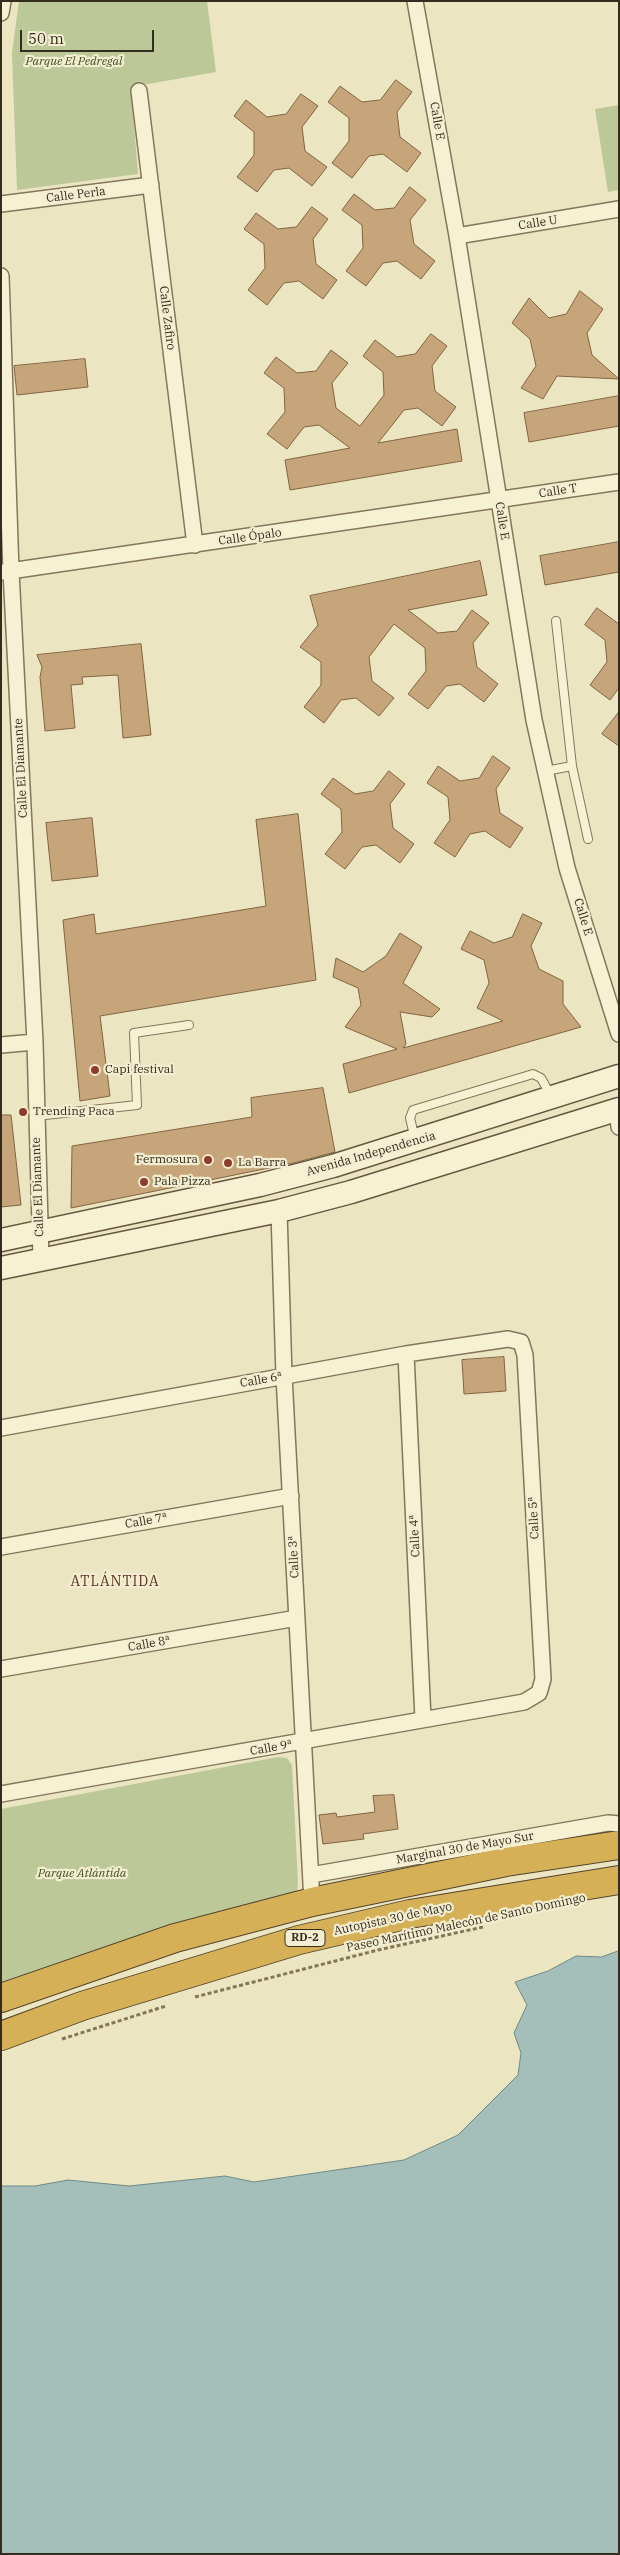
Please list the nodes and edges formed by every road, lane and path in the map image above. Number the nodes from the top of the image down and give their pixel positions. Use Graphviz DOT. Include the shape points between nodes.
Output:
graph roads {
  1 [pos="3,1"];
  2 [pos="415,1"];
  3 [pos="1,13"];
  4 [pos="139,91"];
  5 [pos="151,185"];
  6 [pos="1,204"];
  7 [pos="619,209"];
  8 [pos="457,236"];
  9 [pos="1,276"];
  10 [pos="4,466"];
  11 [pos="619,482"];
  12 [pos="498,500"];
  13 [pos="195,545"];
  14 [pos="6,572"];
  15 [pos="556,621"];
  16 [pos="572,766"];
  17 [pos="545,771"];
  18 [pos="588,839"];
  19 [pos="189,1025"];
  20 [pos="619,1034"];
  21 [pos="35,1042"];
  22 [pos="1,1045"];
  23 [pos="619,1076"];
  24 [pos="551,1098"];
  25 [pos="36,1116"];
  26 [pos="618,1116"];
  27 [pos="416,1141"];
  28 [pos="279,1211"];
  29 [pos="39,1232"];
  30 [pos="1,1240"];
  31 [pos="41,1260"];
  32 [pos="1,1268"];
  33 [pos="522,1342"];
  34 [pos="406,1354"];
  35 [pos="284,1376"];
  36 [pos="1,1428"];
  37 [pos="290,1496"];
  38 [pos="1,1547"];
  39 [pos="297,1618"];
  40 [pos="1,1669"];
  41 [pos="539,1694"];
  42 [pos="423,1718"];
  43 [pos="304,1742"];
  44 [pos="1,1794"];
  45 [pos="619,1824"];
  46 [pos="619,1846"];
  47 [pos="311,1875"];
  48 [pos="619,1880"];
  49 [pos="312,1902"];
  50 [pos="484,1926"];
  51 [pos="1,1998"];
  52 [pos="189,1999"];
  53 [pos="170,2005"];
  54 [pos="1,2036"];
  55 [pos="57,2041"];
  1 -- 3 [label="street"];
  2 -- 8 [label="street, Calle E"];
  4 -- 5 [label="street, Calle Zafiro"];
  5 -- 6 [label="street, Calle Perla"];
  5 -- 13 [label="street, Calle Zafiro"];
  7 -- 8 [label="street, Calle U"];
  8 -- 12 [label="street, Calle E"];
  9 -- 10 [label="street, Calle El Diamante"];
  10 -- 14 [label="street, Calle El Diamante"];
  11 -- 12 [label="street, Calle T"];
  12 -- 13 [label="street, Calle Ópalo"];
  12 -- 17 [label="street, Calle E"];
  13 -- 14 [label="street, Calle Ópalo"];
  14 -- 21 [label="street, Calle El Diamante"];
  15 -- 16 [label="lane"];
  16 -- 17 [label="lane"];
  16 -- 18 [label="lane"];
  17 -- 20 [label="street, Calle E" via="567,868"];
  19 -- 25 [label="lane" via="134,1033 137,1105"];
  21 -- 22 [label="street"];
  21 -- 25 [label="street, Calle El Diamante"];
  23 -- 24 [label="main road, Avenida Independencia"];
  24 -- 27 [label="main road, Avenida Independencia"];
  24 -- 27 [label="lane" via="541,1078 533,1074 413,1110 410,1118"];
  25 -- 29 [label="street, Calle El Diamante"];
  26 -- 28 [label="main road"];
  27 -- 29 [label="main road, Avenida Independencia" via="260,1185"];
  28 -- 31 [label="main road"];
  28 -- 35 [label="street, Calle 3ª"];
  29 -- 30 [label="main road, Avenida Independencia"];
  29 -- 31 [label="street, Calle El Diamante"];
  31 -- 32 [label="main road"];
  33 -- 34 [label="street, Calle 6ª" via="508,1339"];
  33 -- 41 [label="street, Calle 5ª" via="526,1365 543,1680"];
  34 -- 35 [label="street, Calle 6ª"];
  34 -- 42 [label="street, Calle 4ª"];
  35 -- 36 [label="street, Calle 6ª"];
  35 -- 37 [label="street, Calle 3ª"];
  37 -- 38 [label="street, Calle 7ª"];
  37 -- 39 [label="street, Calle 3ª"];
  39 -- 40 [label="street, Calle 8ª"];
  39 -- 43 [label="street, Calle 3ª"];
  41 -- 42 [label="street, Calle 9ª" via="524,1702"];
  42 -- 43 [label="street, Calle 9ª"];
  43 -- 44 [label="street, Calle 9ª"];
  43 -- 47 [label="street, Calle 3ª"];
  45 -- 47 [label="street, Marginal 30 de Mayo Sur" via="608,1823"];
  46 -- 49 [label="highway" via="506,1862"];
  47 -- 49 [label="street, Calle 3ª"];
  48 -- 54 [label="highway, Autopista 30 de Mayo / RD-2" via="410,1914 299,1940 82,2006"];
  49 -- 51 [label="highway" via="175,1938"];
  50 -- 52 [label="path, Paseo Marítimo Malecón de Santo Domingo"];
  53 -- 55 [label="path"];
}
